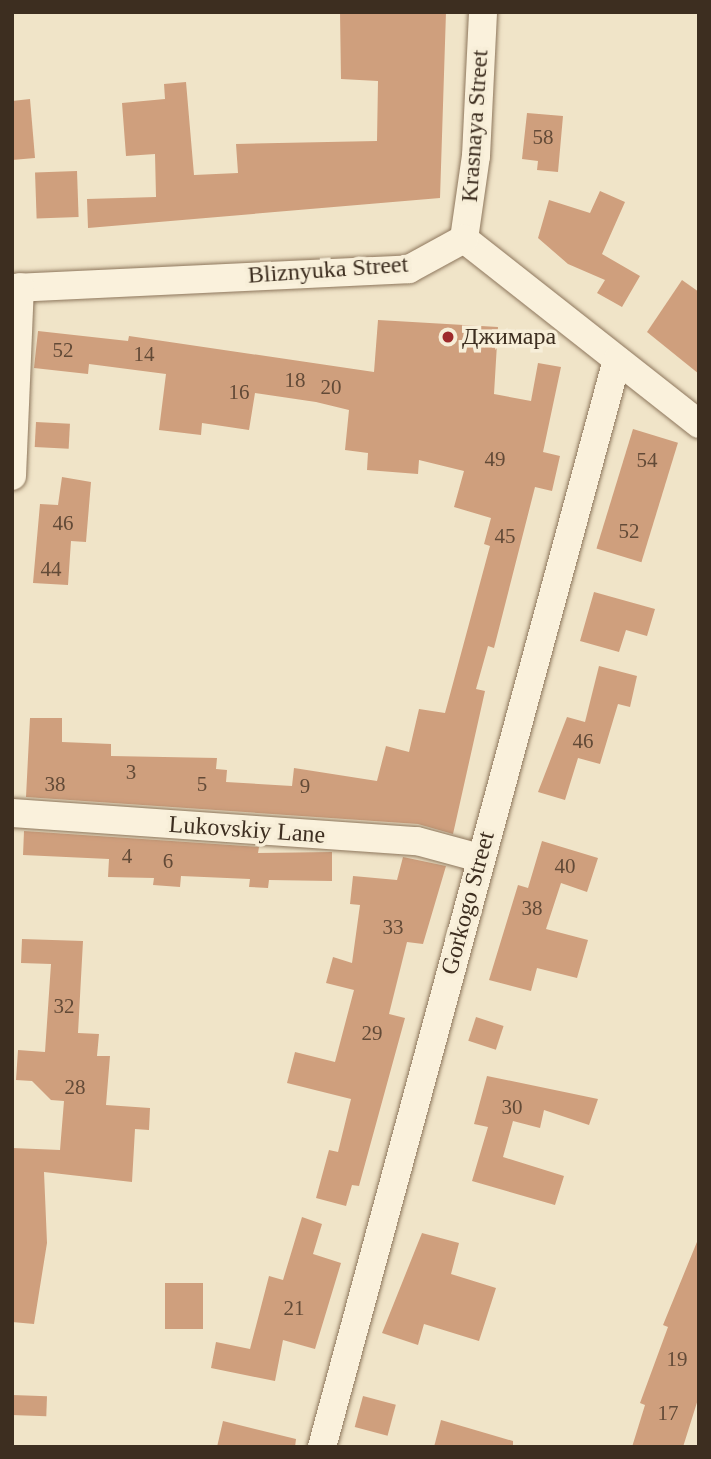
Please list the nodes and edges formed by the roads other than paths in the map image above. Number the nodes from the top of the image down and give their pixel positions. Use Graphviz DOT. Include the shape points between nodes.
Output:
graph roads {
  1 [pos="483,12"];
  2 [pos="464,239"];
  3 [pos="16,287"];
  4 [pos="617,360"];
  5 [pos="699,424"];
  6 [pos="12,476"];
  7 [pos="12,813"];
  8 [pos="480,859"];
  9 [pos="322,1447"];
  1 -- 2 [label="street, Krasnaya Street" via="476,156"];
  2 -- 3 [label="street, Bliznyuka Street" via="409,269"];
  2 -- 4 [label="street"];
  3 -- 6 [label="street"];
  4 -- 5 [label="street"];
  4 -- 8 [label="street, Gorkogo Street"];
  7 -- 8 [label="street, Lukovskiy Lane" via="417,841"];
  8 -- 9 [label="street, Gorkogo Street"];
}
